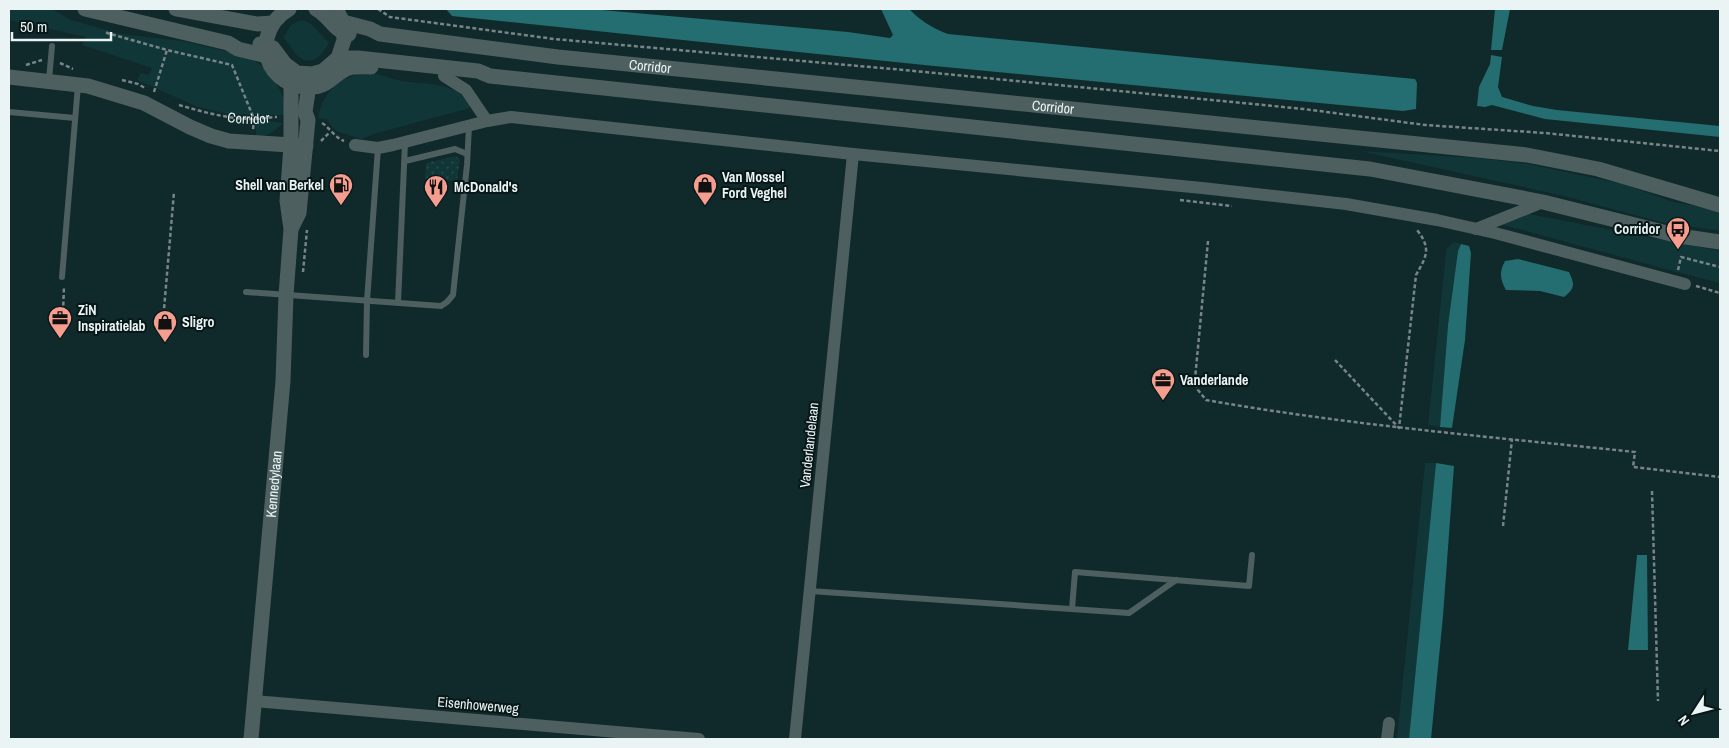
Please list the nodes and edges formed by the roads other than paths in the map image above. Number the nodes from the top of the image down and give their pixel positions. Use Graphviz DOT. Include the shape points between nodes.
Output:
graph roads {
  1 [pos="85,9"];
  2 [pos="176,9"];
  3 [pos="289,9"];
  4 [pos="316,9"];
  5 [pos="341,21"];
  6 [pos="273,23"];
  7 [pos="52,46"];
  8 [pos="266,51"];
  9 [pos="340,65"];
  10 [pos="444,76"];
  11 [pos="490,76"];
  12 [pos="9,77"];
  13 [pos="77,78"];
  14 [pos="49,82"];
  15 [pos="312,82"];
  16 [pos="291,84"];
  17 [pos="9,112"];
  18 [pos="75,118"];
  19 [pos="487,121"];
  20 [pos="470,126"];
  21 [pos="405,142"];
  22 [pos="291,145"];
  23 [pos="354,145"];
  24 [pos="306,146"];
  25 [pos="378,148"];
  26 [pos="467,154"];
  27 [pos="853,154"];
  28 [pos="405,161"];
  29 [pos="1543,202"];
  30 [pos="1720,205"];
  31 [pos="291,229"];
  32 [pos="1476,229"];
  33 [pos="1720,242"];
  34 [pos="63,277"];
  35 [pos="1680,282"];
  36 [pos="246,292"];
  37 [pos="286,295"];
  38 [pos="367,301"];
  39 [pos="398,303"];
  40 [pos="366,355"];
  41 [pos="1252,555"];
  42 [pos="1176,580"];
  43 [pos="810,591"];
  44 [pos="1072,610"];
  45 [pos="254,701"];
  46 [pos="1389,723"];
  47 [pos="251,739"];
  48 [pos="699,739"];
  49 [pos="795,739"];
  50 [pos="1387,739"];
  1 -- 8 [label="main road" via="228,43 238,49"];
  2 -- 6 [label="main road" via="257,24"];
  3 -- 6 [label="main road"];
  4 -- 5 [label="main road" via="335,27"];
  5 -- 9 [label="main road"];
  5 -- 30 [label="main road, Corridor" via="369,36 380,34 568,58 1527,155 1598,169"];
  6 -- 8 [label="main road"];
  7 -- 14 [label="lane"];
  8 -- 15 [label="main road" via="277,51 290,68"];
  8 -- 16 [label="main road" via="275,72"];
  9 -- 10 [label="main road, Corridor"];
  9 -- 11 [label="main road, Corridor" via="358,58 478,71"];
  9 -- 15 [label="main road" via="324,84"];
  10 -- 11 [label="main road, Corridor"];
  10 -- 19 [label="street, Corridor" via="466,90"];
  11 -- 29 [label="main road, Corridor" via="1370,168"];
  12 -- 14 [label="main road, Corridor"];
  13 -- 14 [label="main road, Corridor"];
  13 -- 18 [label="lane"];
  13 -- 22 [label="main road, Corridor" via="88,86 144,103 211,136"];
  15 -- 16 [label="main road"];
  15 -- 24 [label="main road, Kennedylaan" via="314,113 308,120"];
  16 -- 22 [label="main road, Kennedylaan"];
  17 -- 18 [label="lane"];
  18 -- 34 [label="lane"];
  19 -- 20 [label="street"];
  19 -- 27 [label="street" via="511,117 534,119"];
  20 -- 21 [label="street"];
  20 -- 26 [label="lane"];
  21 -- 25 [label="street"];
  21 -- 28 [label="lane"];
  22 -- 24 [label="main road, Corridor"];
  22 -- 31 [label="main road, Kennedylaan" via="287,201"];
  23 -- 25 [label="street"];
  24 -- 31 [label="main road, Kennedylaan" via="299,213"];
  25 -- 38 [label="lane"];
  26 -- 28 [label="lane" via="455,149"];
  26 -- 39 [label="lane" via="453,295 441,306"];
  27 -- 32 [label="street" via="1346,204"];
  27 -- 43 [label="street, Vanderlandelaan"];
  28 -- 39 [label="lane"];
  29 -- 32 [label="street"];
  29 -- 33 [label="main road, Corridor" via="1679,236"];
  31 -- 37 [label="main road, Kennedylaan"];
  32 -- 35 [label="street"];
  36 -- 37 [label="lane"];
  37 -- 38 [label="lane"];
  37 -- 45 [label="main road, Kennedylaan" via="282,388"];
  38 -- 39 [label="lane"];
  38 -- 40 [label="lane"];
  41 -- 42 [label="lane" via="1249,586"];
  42 -- 44 [label="lane" via="1129,613"];
  42 -- 44 [label="lane" via="1075,572"];
  43 -- 44 [label="lane"];
  43 -- 49 [label="street, Vanderlandelaan"];
  45 -- 47 [label="main road, Kennedylaan"];
  45 -- 48 [label="street, Eisenhowerweg"];
  46 -- 50 [label="street"];
}
